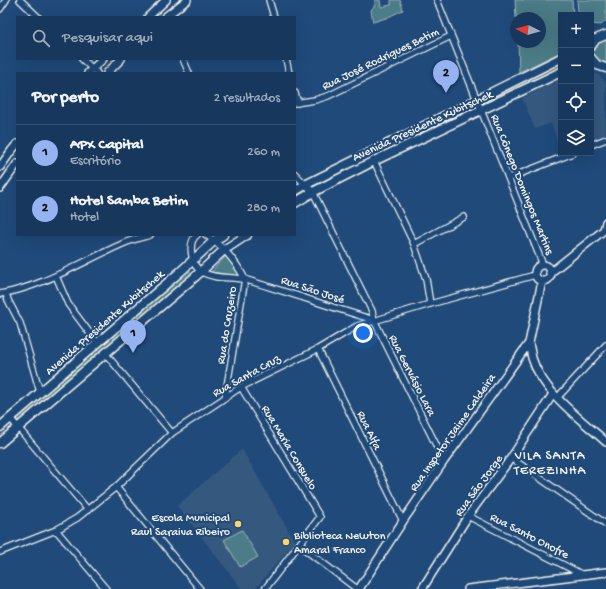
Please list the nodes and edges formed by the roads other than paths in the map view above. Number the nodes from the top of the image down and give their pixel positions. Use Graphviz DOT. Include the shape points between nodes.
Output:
graph roads {
  1 [pos="6,0"];
  2 [pos="20,0"];
  3 [pos="166,0"];
  4 [pos="186,0"];
  5 [pos="269,0"];
  6 [pos="437,0"];
  7 [pos="0,9"];
  8 [pos="37,16"];
  9 [pos="149,16"];
  10 [pos="166,16"];
  11 [pos="274,16"];
  12 [pos="605,34"];
  13 [pos="451,36"];
  14 [pos="594,42"];
  15 [pos="558,59"];
  16 [pos="83,60"];
  17 [pos="102,60"];
  18 [pos="120,60"];
  19 [pos="184,60"];
  20 [pos="286,60"];
  21 [pos="594,62"];
  22 [pos="604,69"];
  23 [pos="92,72"];
  24 [pos="108,72"];
  25 [pos="190,72"];
  26 [pos="289,72"];
  27 [pos="558,73"];
  28 [pos="477,99"];
  29 [pos="296,103"];
  30 [pos="481,110"];
  31 [pos="606,139"];
  32 [pos="16,145"];
  33 [pos="594,145"];
  34 [pos="565,156"];
  35 [pos="374,161"];
  36 [pos="16,165"];
  37 [pos="0,166"];
  38 [pos="296,175"];
  39 [pos="509,178"];
  40 [pos="305,185"];
  41 [pos="0,188"];
  42 [pos="296,190"];
  43 [pos="313,192"];
  44 [pos="296,203"];
  45 [pos="464,217"];
  46 [pos="606,222"];
  47 [pos="146,236"];
  48 [pos="196,236"];
  49 [pos="208,236"];
  50 [pos="222,236"];
  51 [pos="245,236"];
  52 [pos="215,240"];
  53 [pos="414,244"];
  54 [pos="224,250"];
  55 [pos="193,261"];
  56 [pos="543,265"];
  57 [pos="200,272"];
  58 [pos="550,273"];
  59 [pos="535,275"];
  60 [pos="56,276"];
  61 [pos="245,279"];
  62 [pos="542,281"];
  63 [pos="3,293"];
  64 [pos="430,304"];
  65 [pos="374,320"];
  66 [pos="97,343"];
  67 [pos="529,343"];
  68 [pos="606,345"];
  69 [pos="318,349"];
  70 [pos="105,353"];
  71 [pos="241,388"];
  72 [pos="40,392"];
  73 [pos="555,396"];
  74 [pos="225,398"];
  75 [pos="10,418"];
  76 [pos="0,427"];
  77 [pos="17,428"];
  78 [pos="172,433"];
  79 [pos="606,442"];
  80 [pos="0,443"];
  81 [pos="511,458"];
  82 [pos="444,461"];
  83 [pos="116,487"];
  84 [pos="88,510"];
  85 [pos="468,516"];
  86 [pos="403,521"];
  87 [pos="606,524"];
  88 [pos="56,530"];
  89 [pos="299,545"];
  90 [pos="0,552"];
  91 [pos="606,572"];
  92 [pos="581,574"];
  93 [pos="106,589"];
  94 [pos="200,589"];
  95 [pos="264,589"];
  96 [pos="358,589"];
  97 [pos="422,589"];
  98 [pos="468,589"];
  1 -- 7 [label="street"];
  2 -- 8 [label="street"];
  3 -- 9 [label="street"];
  4 -- 10 [label="street"];
  5 -- 11 [label="street"];
  6 -- 13 [label="street, Rua Cônego Domingos Martins"];
  12 -- 14 [label="main road"];
  13 -- 28 [label="street, Rua Cônego Domingos Martins"];
  13 -- 29 [label="street, Rua José Rodrigues Betim" via="328,96"];
  15 -- 28 [label="main road, Avenida Presidente Kubitschek"];
  16 -- 23 [label="street"];
  17 -- 23 [label="street"];
  18 -- 24 [label="street"];
  19 -- 25 [label="street"];
  20 -- 26 [label="street"];
  21 -- 22 [label="main road"];
  27 -- 30 [label="main road, Avenida Presidente Kubitschek"];
  28 -- 30 [label="street, Rua Cônego Domingos Martins"];
  28 -- 40 [label="main road, Avenida Presidente Kubitschek"];
  30 -- 35 [label="main road, Avenida Presidente Kubitschek"];
  30 -- 39 [label="street, Rua Cônego Domingos Martins"];
  31 -- 33 [label="street"];
  32 -- 37 [label="street"];
  34 -- 39 [label="street"];
  35 -- 43 [label="main road, Avenida Presidente Kubitschek"];
  35 -- 53 [label="street"];
  36 -- 41 [label="street"];
  38 -- 40 [label="street"];
  39 -- 56 [label="street, Rua Cônego Domingos Martins"];
  40 -- 42 [label="main road, Avenida Presidente Kubitschek"];
  40 -- 43 [label="street"];
  43 -- 44 [label="main road, Avenida Presidente Kubitschek"];
  43 -- 65 [label="street, Rua Gervásio Lara" via="372,311"];
  45 -- 53 [label="street"];
  46 -- 58 [label="street" via="604,230"];
  47 -- 60 [label="street" via="128,241"];
  48 -- 55 [label="street" via="191,244"];
  49 -- 52 [label="street"];
  50 -- 52 [label="main road, Avenida Presidente Kubitschek"];
  51 -- 54 [label="main road, Avenida Presidente Kubitschek"];
  52 -- 54 [label="street"];
  52 -- 55 [label="main road, Avenida Presidente Kubitschek"];
  53 -- 64 [label="street" via="426,279"];
  54 -- 57 [label="main road, Avenida Presidente Kubitschek"];
  54 -- 61 [label="street"];
  55 -- 57 [label="street"];
  55 -- 66 [label="main road, Avenida Presidente Kubitschek"];
  56 -- 58 [label="street"];
  56 -- 59 [label="street" via="536,268"];
  57 -- 61 [label="street, Rua São José" via="216,277"];
  57 -- 70 [label="main road, Avenida Presidente Kubitschek"];
  58 -- 62 [label="street" via="548,278"];
  59 -- 62 [label="street"];
  59 -- 64 [label="street, Rua Santa Cruz"];
  60 -- 63 [label="street" via="29,287"];
  60 -- 66 [label="street" via="68,304"];
  61 -- 65 [label="street, Rua São José"];
  61 -- 74 [label="street, Rua do Cruzeiro"];
  62 -- 67 [label="street, Rua Inspetor Jaime Caldeira"];
  63 -- 72 [label="street" via="20,323"];
  64 -- 65 [label="street, Rua Santa Cruz"];
  65 -- 69 [label="street, Rua Santa Cruz" via="357,326"];
  65 -- 82 [label="street, Rua Gervásio Lara"];
  66 -- 72 [label="main road, Avenida Presidente Kubitschek"];
  67 -- 73 [label="street" via="532,359 540,376"];
  67 -- 82 [label="street, Rua Inspetor Jaime Caldeira"];
  68 -- 73 [label="street, Rua São Jorge"];
  69 -- 71 [label="street, Rua Santa Cruz"];
  69 -- 86 [label="street, Rua Alfa"];
  70 -- 77 [label="main road, Avenida Presidente Kubitschek"];
  70 -- 78 [label="street"];
  71 -- 74 [label="street, Rua Santa Cruz"];
  71 -- 89 [label="street, Rua Maria Consuelo" via="320,517"];
  72 -- 75 [label="main road, Avenida Presidente Kubitschek"];
  73 -- 79 [label="street"];
  73 -- 81 [label="street, Rua São Jorge"];
  74 -- 78 [label="street, Rua Santa Cruz"];
  75 -- 76 [label="main road, Avenida Presidente Kubitschek"];
  75 -- 77 [label="street"];
  77 -- 80 [label="main road, Avenida Presidente Kubitschek"];
  77 -- 84 [label="street"];
  78 -- 83 [label="street, Rua Santa Cruz"];
  81 -- 85 [label="street, Rua São Jorge"];
  81 -- 87 [label="street"];
  82 -- 86 [label="street, Rua Inspetor Jaime Caldeira"];
  83 -- 84 [label="street, Rua Santa Cruz"];
  83 -- 94 [label="street"];
  84 -- 88 [label="street, Rua Santa Cruz"];
  85 -- 92 [label="street, Rua Santo Onofre"];
  85 -- 97 [label="street, Rua São Jorge"];
  86 -- 96 [label="street, Rua Inspetor Jaime Caldeira"];
  88 -- 90 [label="street, Rua Santa Cruz"];
  88 -- 93 [label="street"];
  89 -- 95 [label="street"];
  89 -- 96 [label="street"];
  91 -- 92 [label="street"];
  92 -- 98 [label="street"];
}
